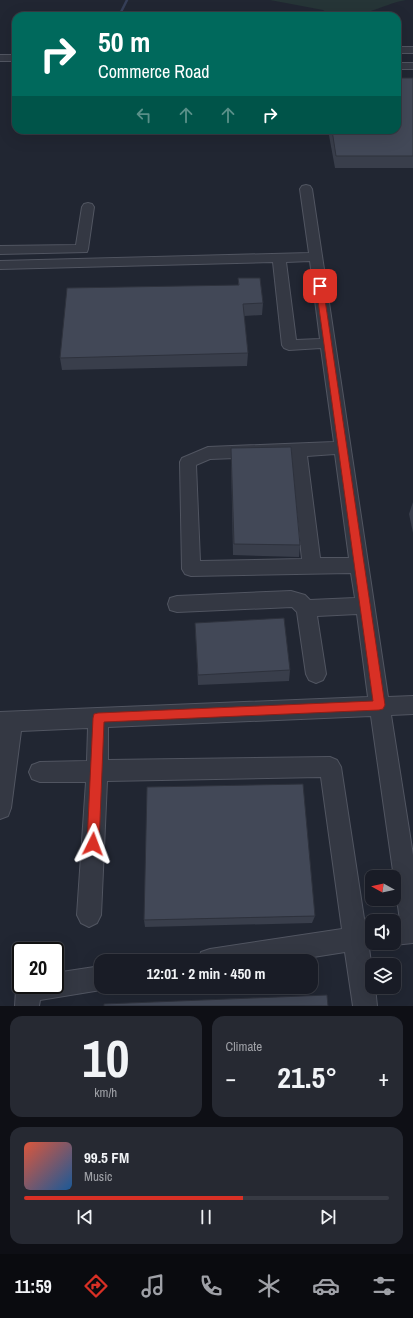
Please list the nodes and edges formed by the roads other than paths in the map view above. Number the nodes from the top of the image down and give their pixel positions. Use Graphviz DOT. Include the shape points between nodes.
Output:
graph roads {
  1 [pos="401,50"];
  2 [pos="413,50"];
  3 [pos="0,58"];
  4 [pos="12,58"];
  5 [pos="401,66"];
  6 [pos="413,66"];
  7 [pos="306,189"];
  8 [pos="88,207"];
  9 [pos="0,250"];
  10 [pos="316,257"];
  11 [pos="279,258"];
  12 [pos="0,265"];
  13 [pos="328,344"];
  14 [pos="342,448"];
  15 [pos="298,450"];
  16 [pos="360,565"];
  17 [pos="312,566"];
  18 [pos="177,604"];
  19 [pos="365,606"];
  20 [pos="306,608"];
  21 [pos="316,674"];
  22 [pos="379,705"];
  23 [pos="413,705"];
  24 [pos="98,718"];
  25 [pos="6,722"];
  26 [pos="97,771"];
  27 [pos="40,772"];
  28 [pos="2,785"];
  29 [pos="0,808"];
  30 [pos="89,915"];
  31 [pos="413,931"];
  32 [pos="401,932"];
  33 [pos="364,937"];
  34 [pos="255,954"];
  35 [pos="94,979"];
  36 [pos="27,1006"];
  37 [pos="365,1006"];
  1 -- 2 [label="street"];
  3 -- 4 [label="street"];
  5 -- 6 [label="street"];
  7 -- 10 [label="street"];
  8 -- 9 [label="street" via="82,249"];
  10 -- 11 [label="street"];
  10 -- 13 [label="street"];
  11 -- 12 [label="street"];
  11 -- 13 [label="street" via="289,345"];
  13 -- 14 [label="street"];
  14 -- 15 [label="street"];
  14 -- 16 [label="street"];
  15 -- 17 [label="street"];
  15 -- 17 [label="street" via="208,453 188,462 191,569"];
  16 -- 17 [label="street"];
  16 -- 19 [label="street"];
  18 -- 20 [label="street" via="291,599"];
  19 -- 20 [label="street"];
  19 -- 22 [label="street"];
  20 -- 21 [label="street"];
  22 -- 23 [label="street"];
  22 -- 24 [label="street"];
  22 -- 31 [label="street"];
  24 -- 25 [label="street"];
  24 -- 26 [label="street"];
  25 -- 28 [label="street"];
  26 -- 27 [label="street"];
  26 -- 30 [label="street"];
  26 -- 33 [label="street" via="330,767"];
  28 -- 29 [label="street"];
  31 -- 32 [label="street"];
  33 -- 34 [label="street"];
  33 -- 37 [label="street"];
  35 -- 36 [label="street" via="28,990"];
}
